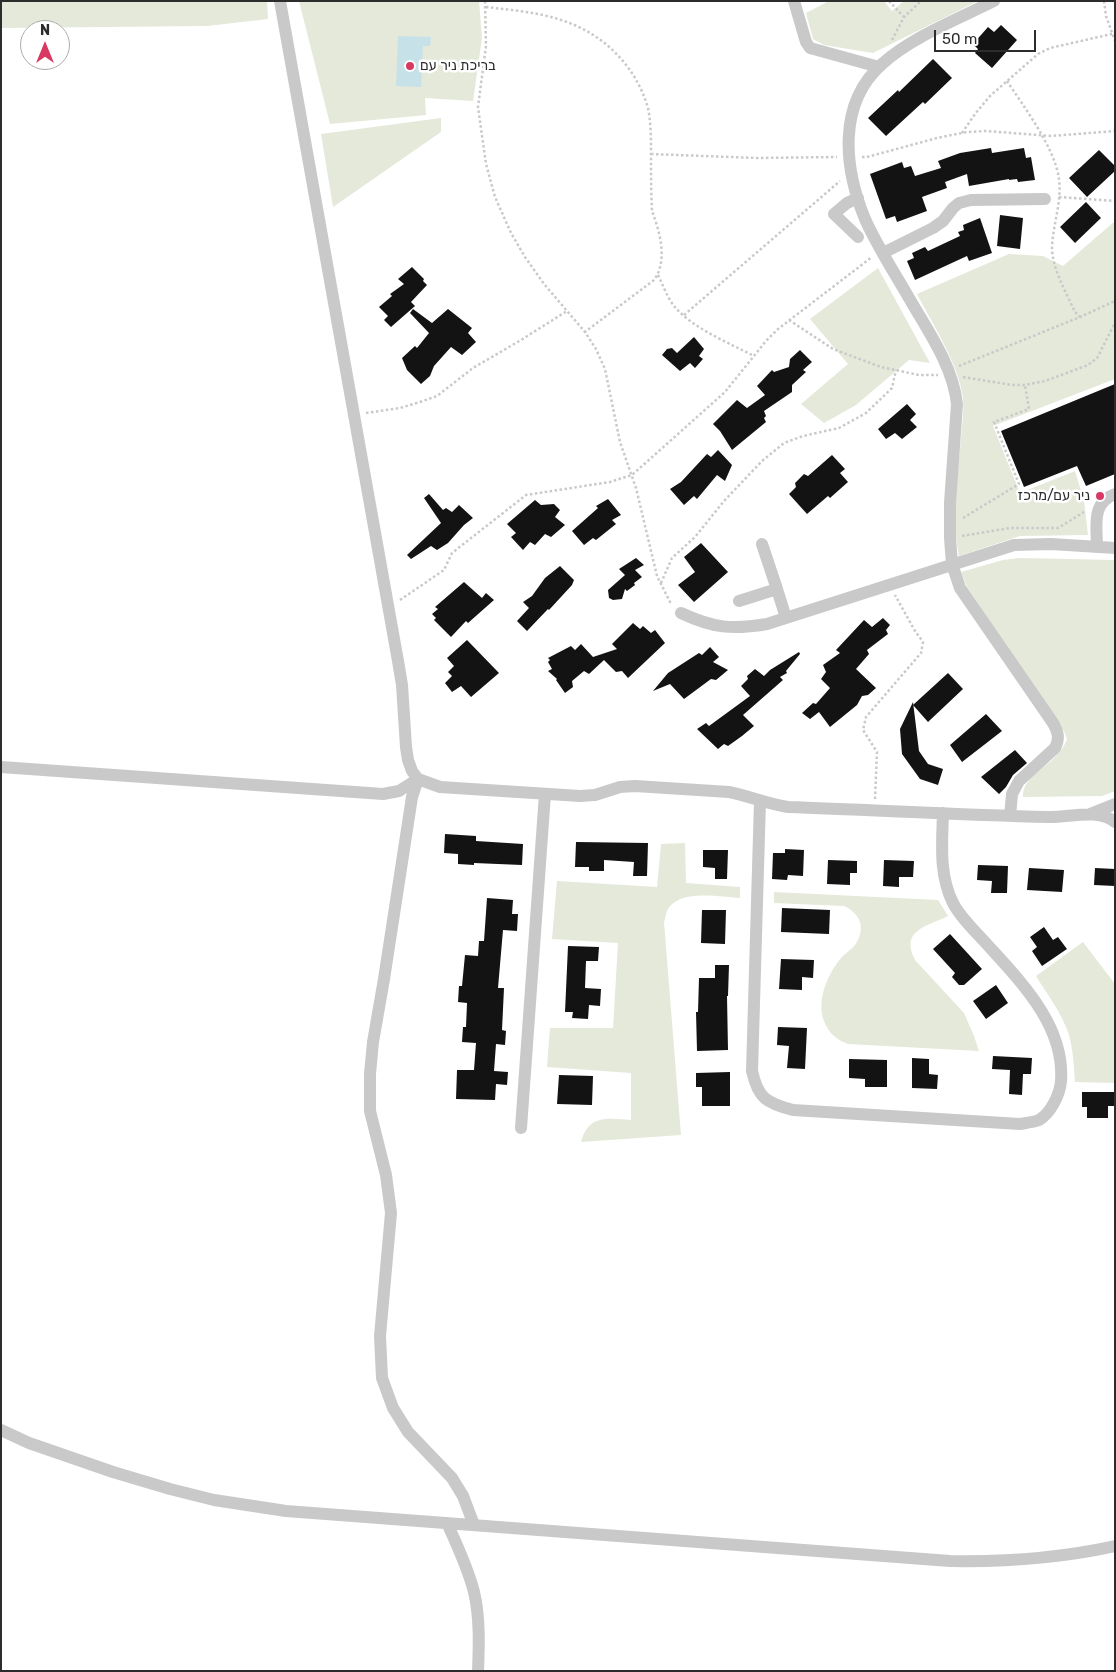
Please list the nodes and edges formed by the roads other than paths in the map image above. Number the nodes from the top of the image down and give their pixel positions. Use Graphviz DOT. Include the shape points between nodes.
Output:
graph roads {
  1 [pos="280,1"];
  2 [pos="794,1"];
  3 [pos="994,1"];
  4 [pos="879,67"];
  5 [pos="858,198"];
  6 [pos="1045,199"];
  7 [pos="858,237"];
  8 [pos="882,252"];
  9 [pos="1115,494"];
  10 [pos="762,544"];
  11 [pos="1097,547"];
  12 [pos="1115,548"];
  13 [pos="952,564"];
  14 [pos="777,589"];
  15 [pos="739,600"];
  16 [pos="681,612"];
  17 [pos="786,618"];
  18 [pos="1,767"];
  19 [pos="418,779"];
  20 [pos="545,794"];
  21 [pos="760,801"];
  22 [pos="1115,804"];
  23 [pos="943,813"];
  24 [pos="1088,815"];
  25 [pos="1010,816"];
  26 [pos="1115,822"];
  27 [pos="521,1128"];
  28 [pos="1,1430"];
  29 [pos="447,1523"];
  30 [pos="474,1525"];
  31 [pos="1115,1546"];
  32 [pos="478,1671"];
  1 -- 19 [label="street" via="402,685 407,754"];
  2 -- 4 [label="street" via="810,48"];
  3 -- 4 [label="street" via="904,48"];
  4 -- 5 [label="street" via="860,92 851,114 849,157"];
  5 -- 7 [label="street" via="834,214"];
  5 -- 8 [label="street"];
  6 -- 8 [label="street" via="959,203 933,228"];
  8 -- 13 [label="street" via="931,336 955,391 950,532"];
  9 -- 11 [label="street" via="1103,501 1096,514"];
  10 -- 14 [label="street"];
  11 -- 12 [label="street"];
  11 -- 13 [label="street" via="1014,544"];
  13 -- 17 [label="street"];
  13 -- 25 [label="street" via="960,588 1059,735 1055,748 1014,788"];
  14 -- 15 [label="street"];
  14 -- 17 [label="street"];
  16 -- 17 [label="street" via="723,627 744,628"];
  18 -- 19 [label="street" via="383,794 398,791"];
  19 -- 20 [label="street" via="440,787"];
  19 -- 30 [label="street" via="412,796 370,1074 370,1111 386,1176 391,1213 380,1336 382,1378 392,1408 408,1432 452,1478"];
  20 -- 21 [label="street" via="587,795 636,786 729,792"];
  20 -- 27 [label="street"];
  21 -- 23 [label="street" via="788,807"];
  21 -- 23 [label="street" via="752,1071 762,1096 777,1106 793,1110 1020,1124 1039,1120 1052,1106 1060,1090 1058,1048 1034,999 954,904 945,881"];
  22 -- 24 [label="street"];
  23 -- 25 [label="street"];
  24 -- 25 [label="street"];
  24 -- 26 [label="street"];
  28 -- 29 [label="street" via="113,1472 214,1500 286,1511"];
  29 -- 30 [label="street"];
  29 -- 32 [label="street" via="474,1594"];
  30 -- 31 [label="street" via="996,1562 1077,1554"];
}
